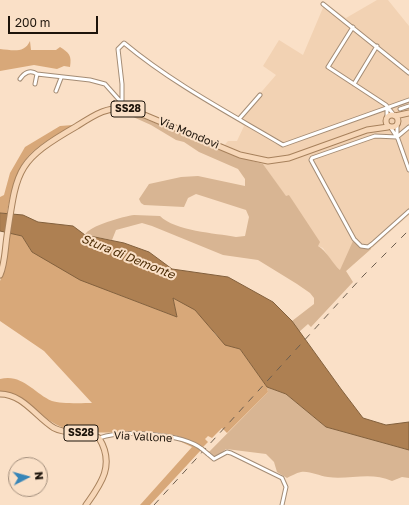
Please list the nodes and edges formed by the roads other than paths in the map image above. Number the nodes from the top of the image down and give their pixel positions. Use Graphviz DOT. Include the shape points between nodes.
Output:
graph roads {
  1 [pos="323,4"];
  2 [pos="353,28"];
  3 [pos="377,46"];
  4 [pos="409,73"];
  5 [pos="37,74"];
  6 [pos="62,78"];
  7 [pos="20,79"];
  8 [pos="36,84"];
  9 [pos="354,84"];
  10 [pos="56,91"];
  11 [pos="260,96"];
  12 [pos="409,100"];
  13 [pos="122,105"];
  14 [pos="409,106"];
  15 [pos="387,107"];
  16 [pos="400,109"];
  17 [pos="409,114"];
  18 [pos="395,116"];
  19 [pos="386,118"];
  20 [pos="239,119"];
  21 [pos="398,124"];
  22 [pos="390,127"];
  23 [pos="409,127"];
  24 [pos="367,130"];
  25 [pos="397,136"];
  26 [pos="409,170"];
  27 [pos="409,212"];
  28 [pos="1,272"];
  29 [pos="0,394"];
  30 [pos="99,438"];
  31 [pos="86,505"];
  32 [pos="282,505"];
  1 -- 2 [label="street"];
  2 -- 3 [label="street"];
  2 -- 9 [label="street" via="328,67"];
  3 -- 4 [label="street"];
  3 -- 9 [label="street"];
  5 -- 6 [label="street"];
  5 -- 7 [label="street" via="30,72"];
  5 -- 8 [label="street"];
  6 -- 10 [label="street"];
  6 -- 13 [label="street" via="105,84"];
  9 -- 15 [label="street"];
  11 -- 20 [label="street"];
  12 -- 15 [label="street"];
  13 -- 20 [label="street" via="118,48 124,43"];
  13 -- 24 [label="main road, Via Mondovì / SS28" via="240,155 258,160 289,158"];
  13 -- 28 [label="main road, Via Mondovì / SS28" via="98,114 34,154 19,174"];
  14 -- 16 [label="street"];
  15 -- 18 [label="street"];
  15 -- 19 [label="street"];
  15 -- 20 [label="street" via="283,145"];
  17 -- 18 [label="main road, SS28"];
  17 -- 21 [label="main road, SS28"];
  18 -- 19 [label="main road, SS28"];
  18 -- 21 [label="main road"];
  19 -- 22 [label="main road"];
  19 -- 24 [label="main road, Via Mondovì / SS28"];
  21 -- 22 [label="main road, SS28"];
  21 -- 25 [label="street"];
  22 -- 24 [label="main road, Via Mondovì / SS28"];
  22 -- 25 [label="street"];
  23 -- 25 [label="street"];
  25 -- 26 [label="street"];
  25 -- 27 [label="street" via="375,136 311,160 354,239 361,246 368,247"];
  29 -- 30 [label="main road, SS28" via="12,395 46,422 62,431 86,433"];
  30 -- 31 [label="main road, SS28" via="106,453 106,469 101,483"];
  30 -- 32 [label="street, Via Vallone, bridge" via="126,434 167,436 192,442 214,459 227,452 282,478 285,482"];
}
